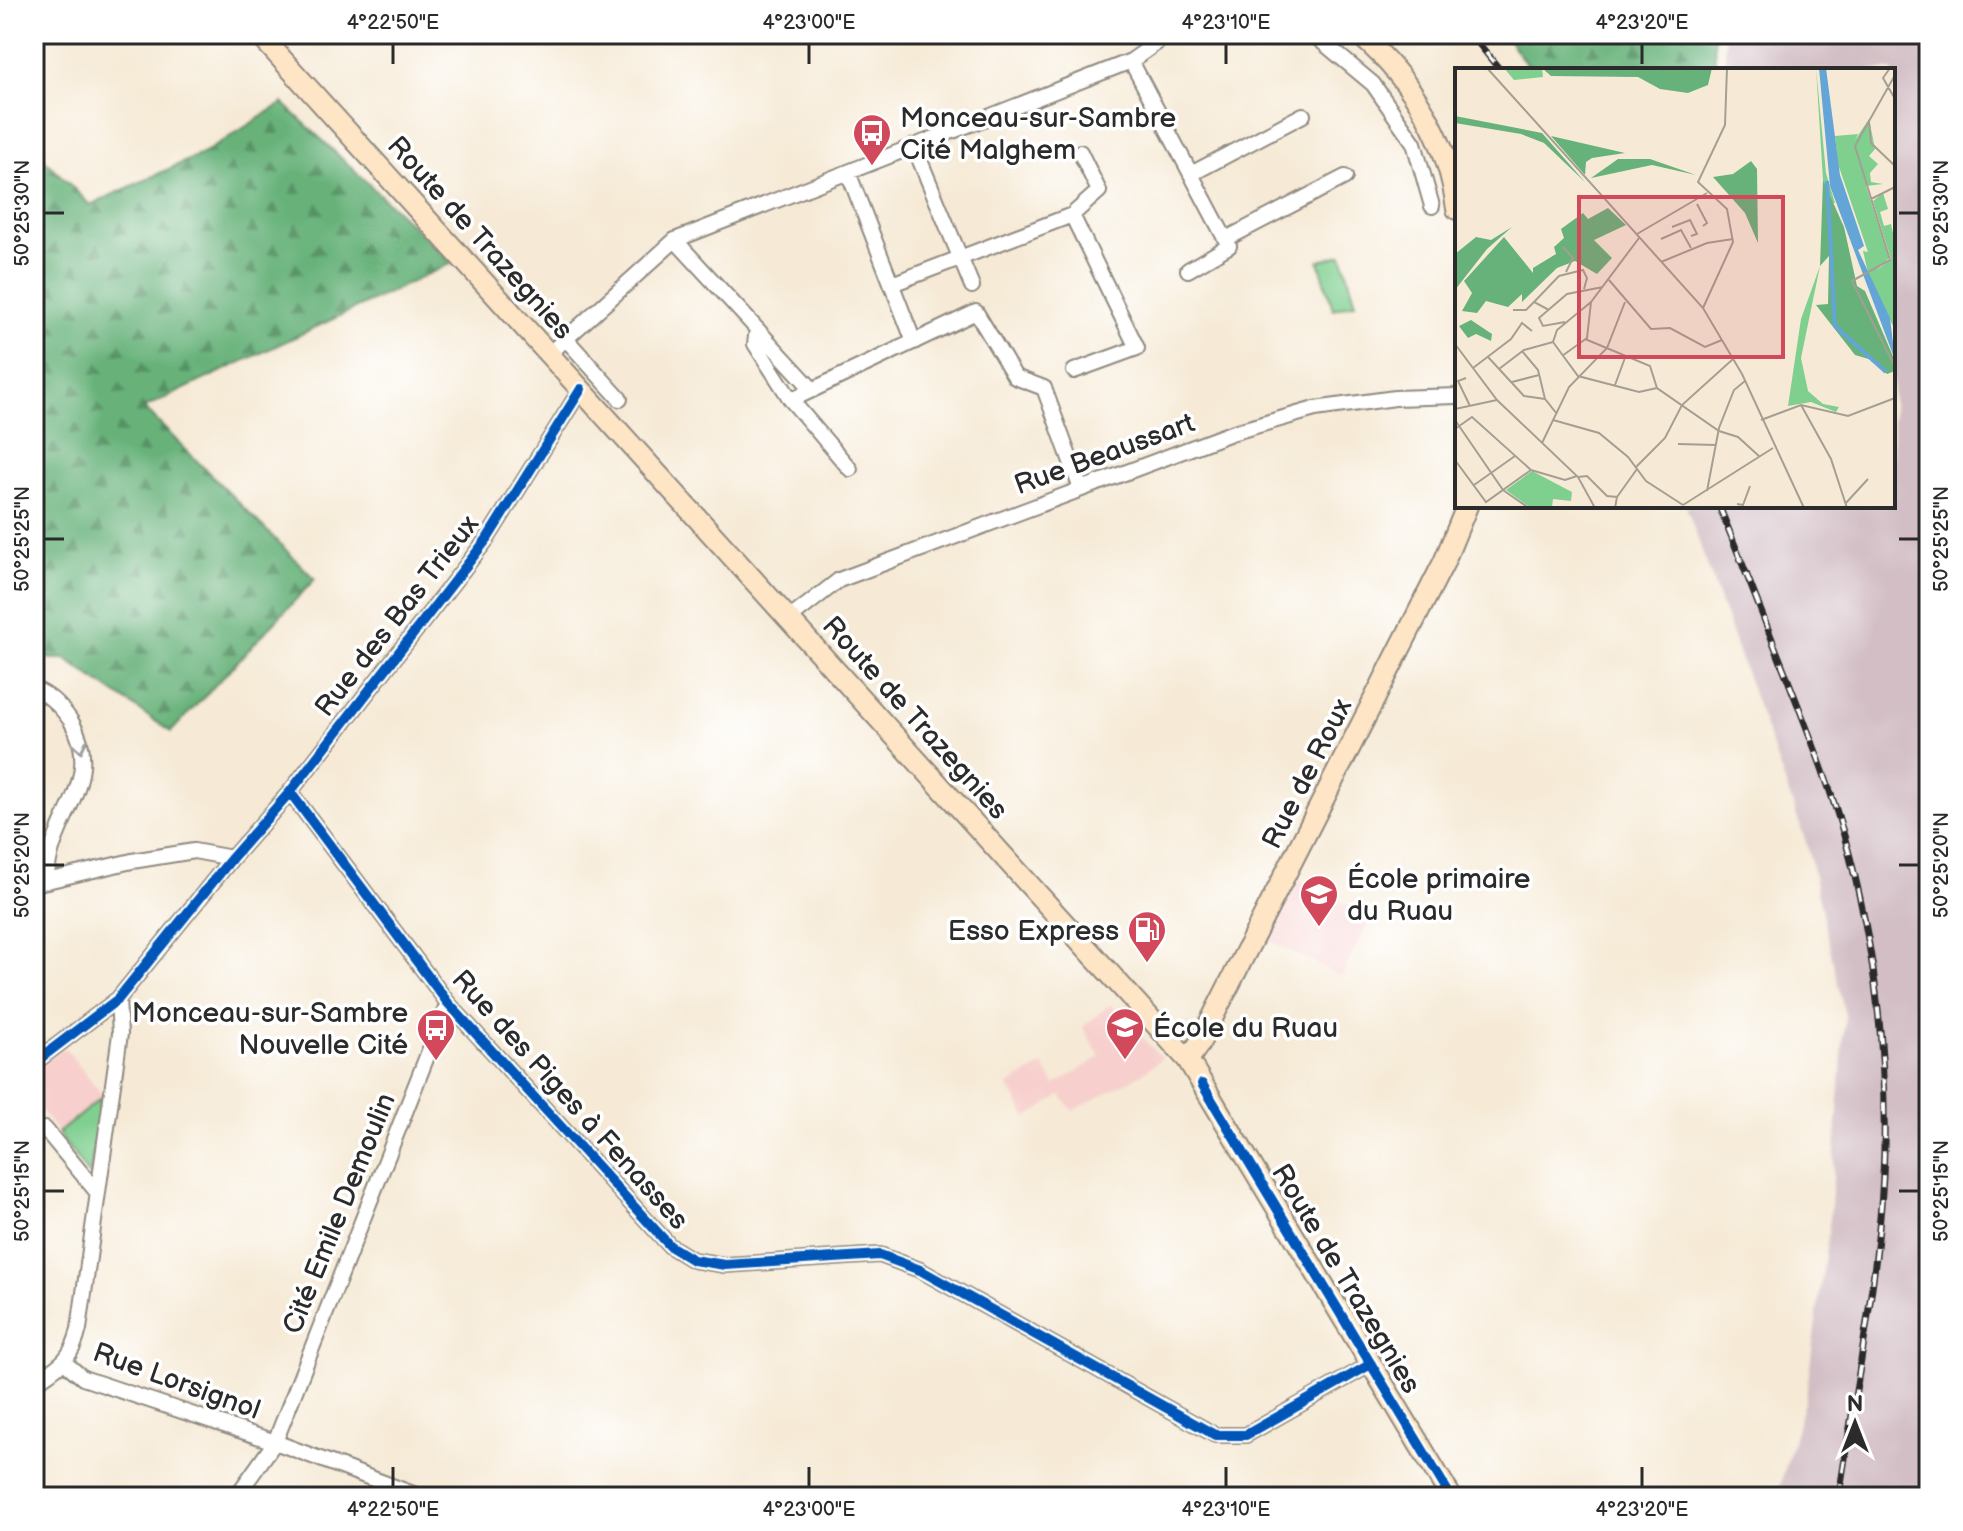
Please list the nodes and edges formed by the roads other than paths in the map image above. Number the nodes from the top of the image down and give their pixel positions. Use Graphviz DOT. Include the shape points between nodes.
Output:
graph roads {
  1 [pos="259,34"];
  2 [pos="1169,34"];
  3 [pos="1313,34"];
  4 [pos="1359,34"];
  5 [pos="1131,61"];
  6 [pos="1303,115"];
  7 [pos="914,146"];
  8 [pos="1080,152"];
  9 [pos="848,172"];
  10 [pos="1191,174"];
  11 [pos="1345,177"];
  12 [pos="1455,199"];
  13 [pos="1432,206"];
  14 [pos="1072,215"];
  15 [pos="1226,239"];
  16 [pos="675,240"];
  17 [pos="960,257"];
  18 [pos="1188,270"];
  19 [pos="892,284"];
  20 [pos="972,286"];
  21 [pos="757,329"];
  22 [pos="566,339"];
  23 [pos="914,342"];
  24 [pos="549,354"];
  25 [pos="1074,371"];
  26 [pos="581,389"];
  27 [pos="813,390"];
  28 [pos="1455,396"];
  29 [pos="620,399"];
  30 [pos="791,400"];
  31 [pos="850,469"];
  32 [pos="1081,489"];
  33 [pos="1466,508"];
  34 [pos="789,619"];
  35 [pos="34,689"];
  36 [pos="290,792"];
  37 [pos="232,858"];
  38 [pos="40,883"];
  39 [pos="118,999"];
  40 [pos="448,1003"];
  41 [pos="1188,1060"];
  42 [pos="34,1063"];
  43 [pos="45,1129"];
  44 [pos="97,1192"];
  45 [pos="64,1362"];
  46 [pos="1371,1364"];
  47 [pos="34,1383"];
  48 [pos="275,1442"];
  49 [pos="236,1497"];
  50 [pos="421,1497"];
  51 [pos="1451,1497"];
  1 -- 24 [label="main road, Route de Trazegnies"];
  2 -- 5 [label="street"];
  3 -- 13 [label="street" via="1373,84 1414,143"];
  4 -- 12 [label="main road" via="1389,63 1427,115 1448,163"];
  5 -- 7 [label="street"];
  5 -- 10 [label="street"];
  6 -- 10 [label="street"];
  7 -- 9 [label="street"];
  7 -- 17 [label="street"];
  8 -- 14 [label="street" via="1099,191"];
  9 -- 16 [label="street"];
  9 -- 19 [label="street"];
  10 -- 15 [label="street"];
  11 -- 15 [label="street"];
  14 -- 17 [label="street"];
  14 -- 25 [label="street" via="1137,348"];
  15 -- 18 [label="street" via="1229,246"];
  16 -- 21 [label="street"];
  16 -- 22 [label="street"];
  17 -- 19 [label="street"];
  17 -- 20 [label="street"];
  19 -- 23 [label="street"];
  21 -- 27 [label="street"];
  21 -- 30 [label="street" via="755,344"];
  22 -- 24 [label="street"];
  22 -- 29 [label="street"];
  23 -- 27 [label="street"];
  23 -- 32 [label="street" via="976,312 1015,377 1044,388"];
  24 -- 26 [label="main road, Route de Trazegnies"];
  26 -- 34 [label="main road, Route de Trazegnies"];
  26 -- 36 [label="street, Rue des Bas Trieux" via="487,539"];
  27 -- 30 [label="street"];
  28 -- 32 [label="street, Rue Beaussart" via="1315,409 1231,433"];
  30 -- 31 [label="street"];
  32 -- 34 [label="street, Rue Beaussart" via="839,580"];
  33 -- 41 [label="main road, Rue de Roux" via="1416,619"];
  34 -- 41 [label="main road, Route de Trazegnies"];
  35 -- 38 [label="street, one-way" via="64,711 76,730 83,772"];
  36 -- 37 [label="street, Rue des Bas Trieux"];
  36 -- 40 [label="street, Rue des Piges à Fenasses"];
  37 -- 38 [label="street" via="194,851"];
  37 -- 39 [label="street, Rue des Bas Trieux"];
  39 -- 42 [label="street, Rue des Bas Trieux"];
  39 -- 44 [label="street" via="120,1034"];
  40 -- 46 [label="street, Rue des Piges à Fenasses" via="670,1246 693,1260 725,1265 880,1255 920,1270 1215,1435 1246,1435"];
  40 -- 48 [label="street, Cité Emile Demoulin"];
  41 -- 46 [label="main road, Route de Trazegnies"];
  43 -- 44 [label="street"];
  44 -- 45 [label="street" via="79,1329"];
  45 -- 47 [label="street"];
  45 -- 48 [label="street, Rue Lorsignol" via="83,1378"];
  46 -- 51 [label="main road, Route de Trazegnies"];
  48 -- 49 [label="street, Cité Emile Demoulin"];
  48 -- 50 [label="street, Rue Lorsignol"];
}
